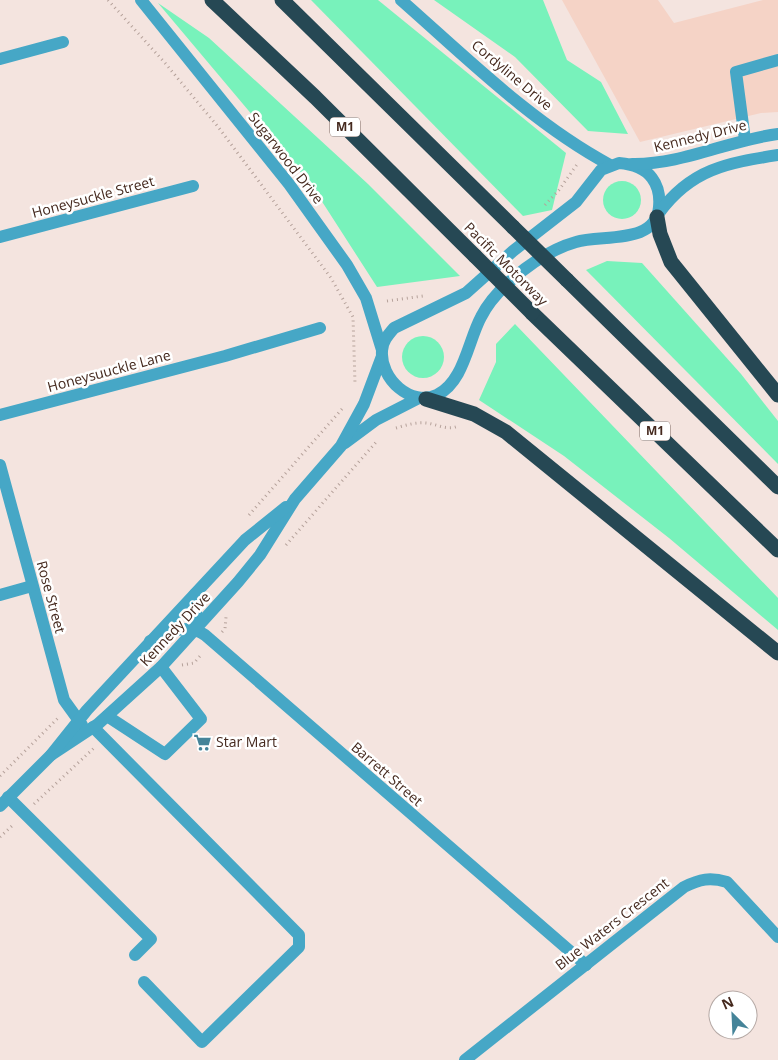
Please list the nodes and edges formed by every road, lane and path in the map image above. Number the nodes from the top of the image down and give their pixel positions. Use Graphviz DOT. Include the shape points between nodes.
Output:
graph roads {
  1 [pos="141,0"];
  2 [pos="212,0"];
  3 [pos="282,0"];
  4 [pos="401,0"];
  5 [pos="63,42"];
  6 [pos="0,59"];
  7 [pos="778,60"];
  8 [pos="778,134"];
  9 [pos="745,140"];
  10 [pos="778,155"];
  11 [pos="579,160"];
  12 [pos="630,164"];
  13 [pos="610,165"];
  14 [pos="193,186"];
  15 [pos="539,211"];
  16 [pos="658,215"];
  17 [pos="0,237"];
  18 [pos="429,295"];
  19 [pos="387,301"];
  20 [pos="320,328"];
  21 [pos="382,353"];
  22 [pos="778,395"];
  23 [pos="422,399"];
  24 [pos="0,416"];
  25 [pos="462,421"];
  26 [pos="392,430"];
  27 [pos="381,437"];
  28 [pos="340,446"];
  29 [pos="0,465"];
  30 [pos="778,486"];
  31 [pos="295,499"];
  32 [pos="282,550"];
  33 [pos="778,550"];
  34 [pos="32,586"];
  35 [pos="196,594"];
  36 [pos="0,595"];
  37 [pos="232,609"];
  38 [pos="197,630"];
  39 [pos="220,635"];
  40 [pos="150,641"];
  41 [pos="778,652"];
  42 [pos="161,668"];
  43 [pos="107,716"];
  44 [pos="55,720"];
  45 [pos="78,720"];
  46 [pos="90,729"];
  47 [pos="52,755"];
  48 [pos="0,776"];
  49 [pos="4,802"];
  50 [pos="778,937"];
  51 [pos="135,955"];
  52 [pos="586,965"];
  53 [pos="144,982"];
  54 [pos="465,1060"];
  1 -- 21 [label="street, Sugarwood Drive" via="289,184 347,266 366,298"];
  2 -- 33 [label="highway, Pacific Motorway / M1, bridge"];
  3 -- 30 [label="highway, bridge"];
  4 -- 13 [label="street, Cordyline Drive" via="531,112"];
  5 -- 6 [label="street"];
  7 -- 9 [label="street" via="736,72"];
  8 -- 9 [label="street, Kennedy Drive"];
  9 -- 12 [label="street, Kennedy Drive" via="662,162"];
  10 -- 16 [label="street" via="698,176 677,190"];
  11 -- 15 [label="path" via="559,190"];
  12 -- 13 [label="street, Kennedy Drive"];
  12 -- 16 [label="street" via="649,174 655,182"];
  13 -- 21 [label="street, Kennedy Drive" via="594,177 576,202 466,293 394,328 386,338"];
  14 -- 17 [label="street, Honeysuckle Street"];
  16 -- 22 [label="highway" via="660,234 671,262"];
  16 -- 23 [label="street, Kennedy Drive" via="641,232 577,241 518,274 494,296 480,318 451,383 440,393"];
  18 -- 19 [label="path"];
  20 -- 24 [label="street, Honeysuuckle Lane"];
  21 -- 23 [label="street, Sugarwood Drive" via="392,380 404,392"];
  21 -- 28 [label="street, Kennedy Drive" via="364,404"];
  23 -- 28 [label="street, Kennedy Drive" via="376,420"];
  23 -- 41 [label="highway" via="474,414 506,432"];
  25 -- 26 [label="path" via="457,427 450,428 427,423"];
  27 -- 32 [label="path"];
  28 -- 31 [label="street, Kennedy Drive"];
  29 -- 34 [label="street, Rose Street"];
  31 -- 35 [label="street, Kennedy Drive" via="246,540"];
  31 -- 38 [label="street, Kennedy Drive" via="260,555"];
  34 -- 36 [label="street"];
  34 -- 45 [label="street, Rose Street" via="64,700"];
  35 -- 38 [label="street"];
  35 -- 40 [label="street, Kennedy Drive"];
  37 -- 39 [label="path"];
  38 -- 40 [label="street" via="185,628"];
  38 -- 42 [label="street, Kennedy Drive"];
  38 -- 52 [label="street, Barrett Street"];
  40 -- 45 [label="street, Kennedy Drive"];
  42 -- 43 [label="street, Kennedy Drive"];
  42 -- 43 [label="street" via="201,719 165,754"];
  43 -- 46 [label="street, Kennedy Drive"];
  44 -- 48 [label="path"];
  45 -- 46 [label="street, Rose Street"];
  45 -- 47 [label="street, Kennedy Drive"];
  46 -- 47 [label="street, Kennedy Drive"];
  46 -- 53 [label="street, Rose Street" via="299,936 299,947 202,1042"];
  47 -- 49 [label="street, Kennedy Drive"];
  49 -- 51 [label="street" via="151,938"];
  50 -- 52 [label="street, Blue Waters Crescent" via="727,882 708,878 684,887"];
  52 -- 54 [label="street, Blue Waters Crescent"];
}
